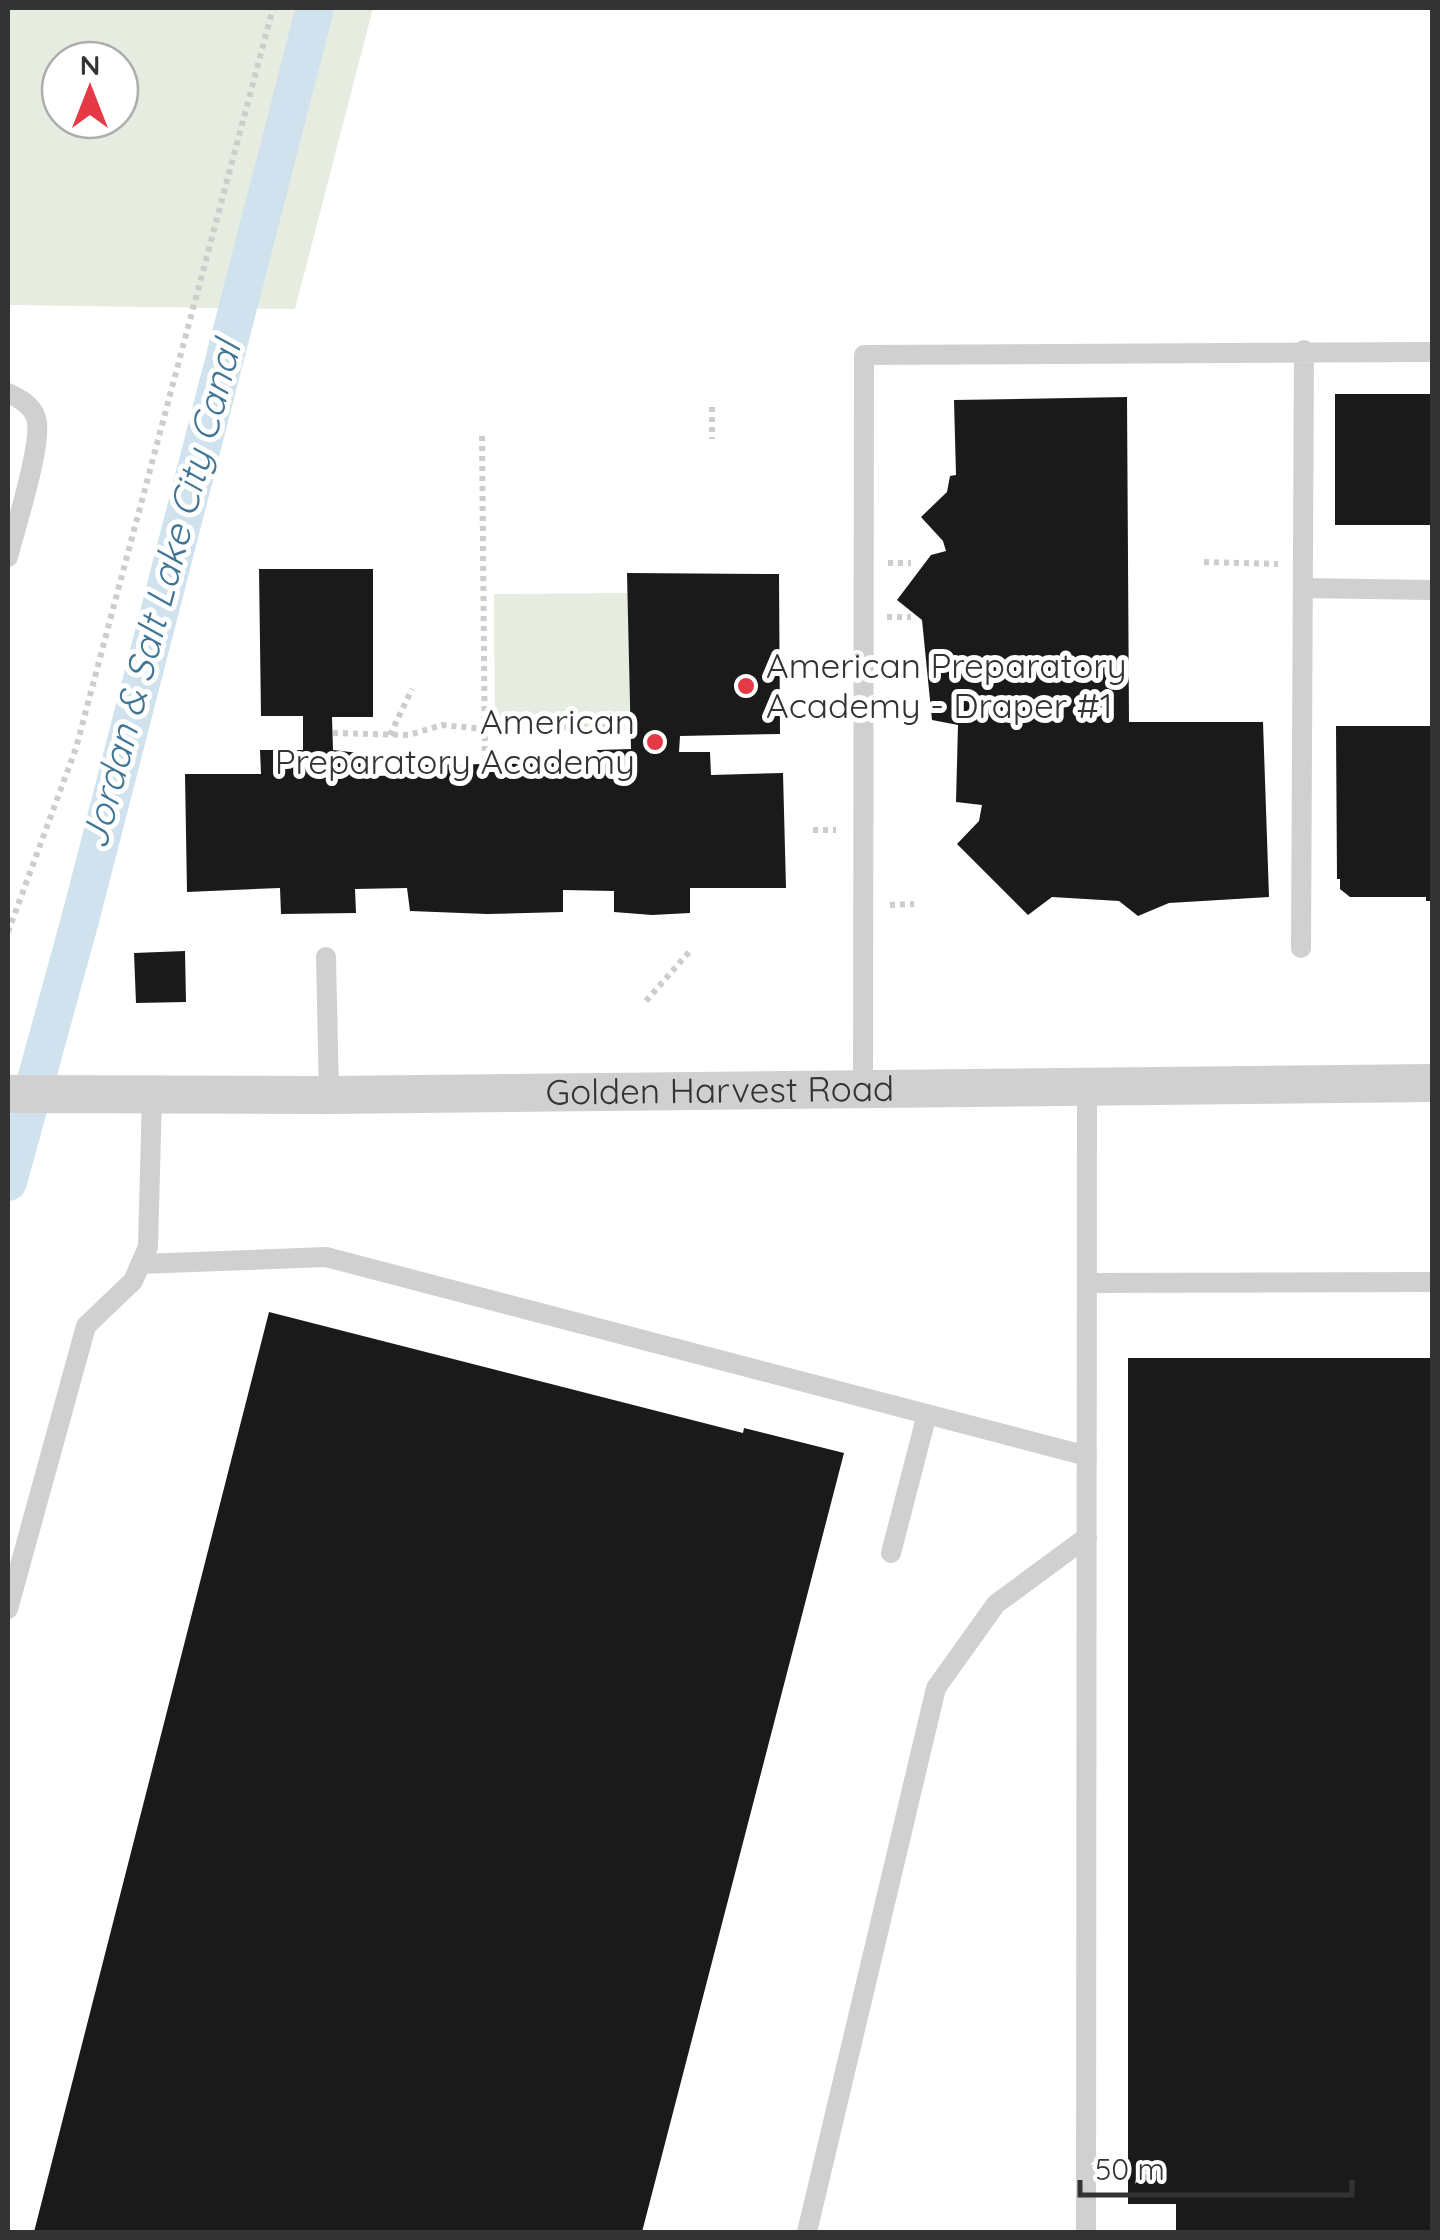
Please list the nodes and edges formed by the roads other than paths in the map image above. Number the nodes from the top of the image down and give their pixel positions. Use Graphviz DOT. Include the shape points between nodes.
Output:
graph roads {
  1 [pos="1304,350"];
  2 [pos="1432,352"];
  3 [pos="8,392"];
  4 [pos="8,556"];
  5 [pos="1303,588"];
  6 [pos="1432,590"];
  7 [pos="1302,948"];
  8 [pos="326,957"];
  9 [pos="1432,1082"];
  10 [pos="1087,1086"];
  11 [pos="863,1088"];
  12 [pos="8,1094"];
  13 [pos="329,1094"];
  14 [pos="152,1095"];
  15 [pos="140,1264"];
  16 [pos="1432,1282"];
  17 [pos="1087,1283"];
  18 [pos="928,1414"];
  19 [pos="1087,1456"];
  20 [pos="1087,1537"];
  21 [pos="890,1552"];
  22 [pos="8,1610"];
  23 [pos="806,2232"];
  24 [pos="1086,2232"];
  1 -- 2 [label="lane"];
  1 -- 5 [label="lane"];
  1 -- 11 [label="lane" via="864,355"];
  3 -- 4 [label="lane" via="32,407 38,422"];
  5 -- 6 [label="lane"];
  5 -- 7 [label="lane"];
  8 -- 13 [label="lane"];
  9 -- 10 [label="street, Golden Harvest Road"];
  10 -- 11 [label="street, Golden Harvest Road"];
  10 -- 17 [label="lane"];
  11 -- 13 [label="street, Golden Harvest Road"];
  12 -- 14 [label="street, Golden Harvest Road"];
  13 -- 14 [label="street, Golden Harvest Road"];
  14 -- 15 [label="lane" via="148,1247"];
  15 -- 18 [label="lane" via="326,1258"];
  15 -- 22 [label="lane" via="134,1281 86,1326"];
  16 -- 17 [label="lane"];
  17 -- 19 [label="lane"];
  18 -- 19 [label="lane"];
  18 -- 21 [label="lane"];
  19 -- 20 [label="lane"];
  20 -- 23 [label="lane" via="996,1604 936,1688"];
  20 -- 24 [label="lane"];
}
